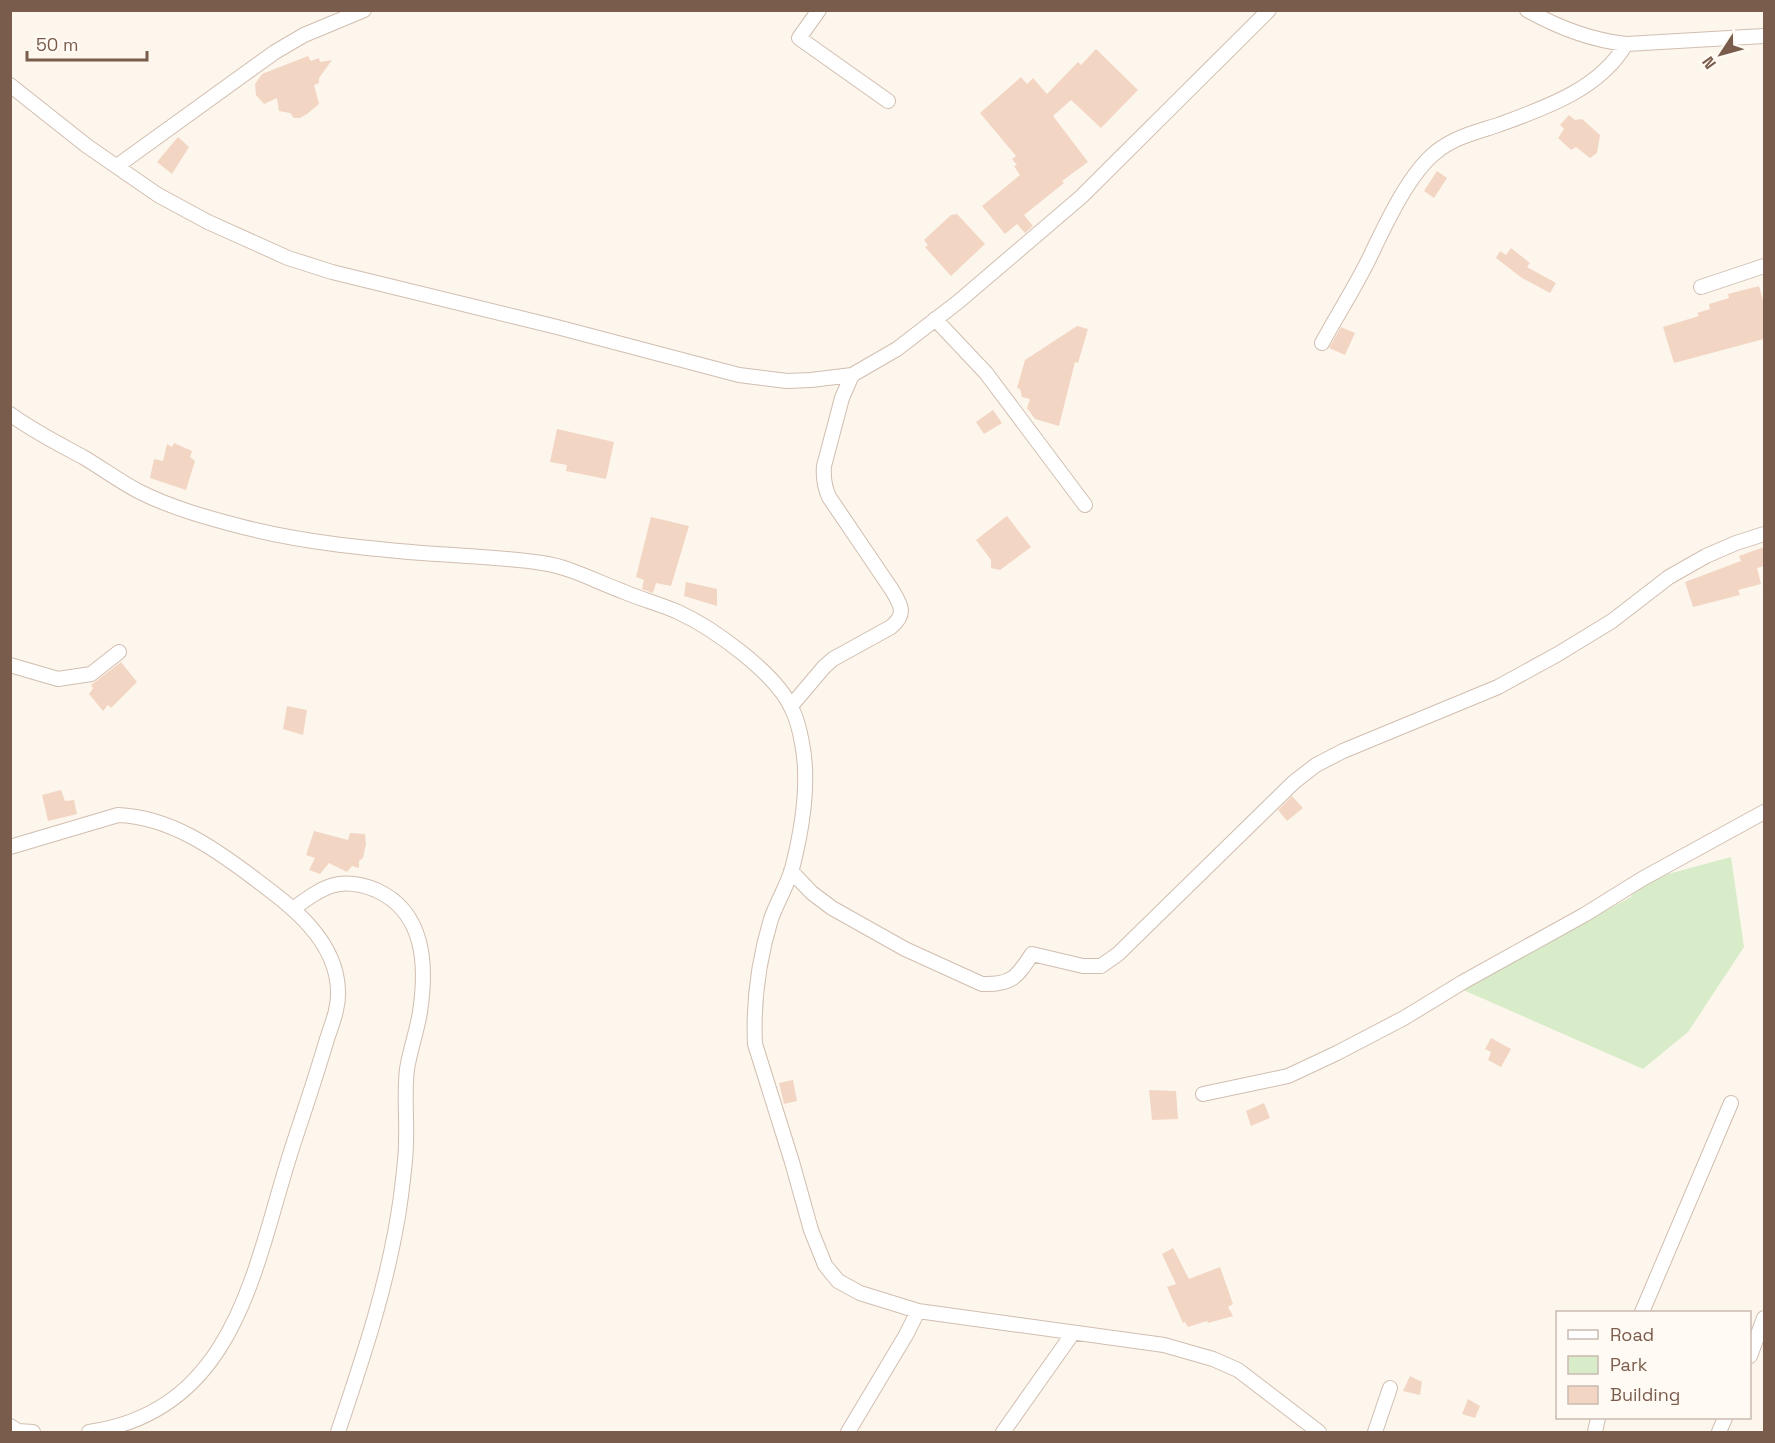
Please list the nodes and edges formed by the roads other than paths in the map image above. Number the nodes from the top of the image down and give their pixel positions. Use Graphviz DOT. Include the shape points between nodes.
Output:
graph roads {
  1 [pos="364,10"];
  2 [pos="819,10"];
  3 [pos="1269,10"];
  4 [pos="1527,10"];
  5 [pos="1764,36"];
  6 [pos="1626,44"];
  7 [pos="10,86"];
  8 [pos="888,101"];
  9 [pos="117,166"];
  10 [pos="1764,266"];
  11 [pos="1701,287"];
  12 [pos="935,319"];
  13 [pos="1322,343"];
  14 [pos="852,375"];
  15 [pos="10,414"];
  16 [pos="1085,506"];
  17 [pos="1764,534"];
  18 [pos="119,652"];
  19 [pos="10,665"];
  20 [pos="791,706"];
  21 [pos="1764,812"];
  22 [pos="10,847"];
  23 [pos="791,872"];
  24 [pos="294,908"];
  25 [pos="1203,1094"];
  26 [pos="1731,1103"];
  27 [pos="918,1311"];
  28 [pos="1642,1311"];
  29 [pos="1764,1318"];
  30 [pos="1073,1333"];
  31 [pos="1751,1351"];
  32 [pos="1390,1388"];
  33 [pos="16,1430"];
  34 [pos="33,1432"];
  35 [pos="88,1432"];
  36 [pos="338,1432"];
  37 [pos="848,1432"];
  38 [pos="1003,1432"];
  39 [pos="1319,1432"];
  40 [pos="1375,1432"];
  1 -- 9 [label="street" via="275,52"];
  2 -- 8 [label="street" via="799,38"];
  3 -- 12 [label="street" via="1081,197"];
  4 -- 6 [label="street" via="1578,34"];
  5 -- 6 [label="street"];
  6 -- 13 [label="street" via="1606,71 1582,87 1534,111 1448,143 1430,157 1394,209"];
  7 -- 9 [label="street"];
  9 -- 14 [label="street" via="158,195 208,222 288,258 332,272 739,375 787,381"];
  10 -- 11 [label="street"];
  12 -- 14 [label="street" via="897,349"];
  12 -- 16 [label="street" via="986,373"];
  14 -- 20 [label="street" via="824,466 825,488 899,601 901,615 891,627 833,659"];
  15 -- 20 [label="street" via="138,491 182,510 241,527 329,544 486,556 573,571 709,628 759,669"];
  17 -- 23 [label="street" via="1706,556 1669,577 1612,621 1498,687 1316,765 1101,966 1083,966 1032,954 1019,974 1006,982 982,984 905,949 832,908"];
  18 -- 19 [label="street" via="91,674 58,679"];
  20 -- 23 [label="street" via="803,747 805,776 803,813"];
  21 -- 25 [label="street" via="1337,1053 1288,1076"];
  22 -- 24 [label="street" via="101,819 136,816 174,828 215,849"];
  23 -- 27 [label="street" via="771,918 759,970 755,1044 825,1265 838,1281 860,1293"];
  24 -- 35 [label="street" via="314,930 329,956 338,991 335,1012 251,1284 224,1343 200,1374 144,1417 126,1425"];
  24 -- 36 [label="street" via="342,882 378,891 405,909 422,953 420,1011 407,1068 406,1145 388,1273"];
  26 -- 28 [label="street"];
  27 -- 30 [label="street"];
  27 -- 37 [label="street"];
  29 -- 31 [label="street"];
  30 -- 38 [label="street"];
  30 -- 39 [label="street" via="1164,1345 1213,1359 1238,1370"];
  32 -- 40 [label="street"];
  33 -- 34 [label="street"];
}
